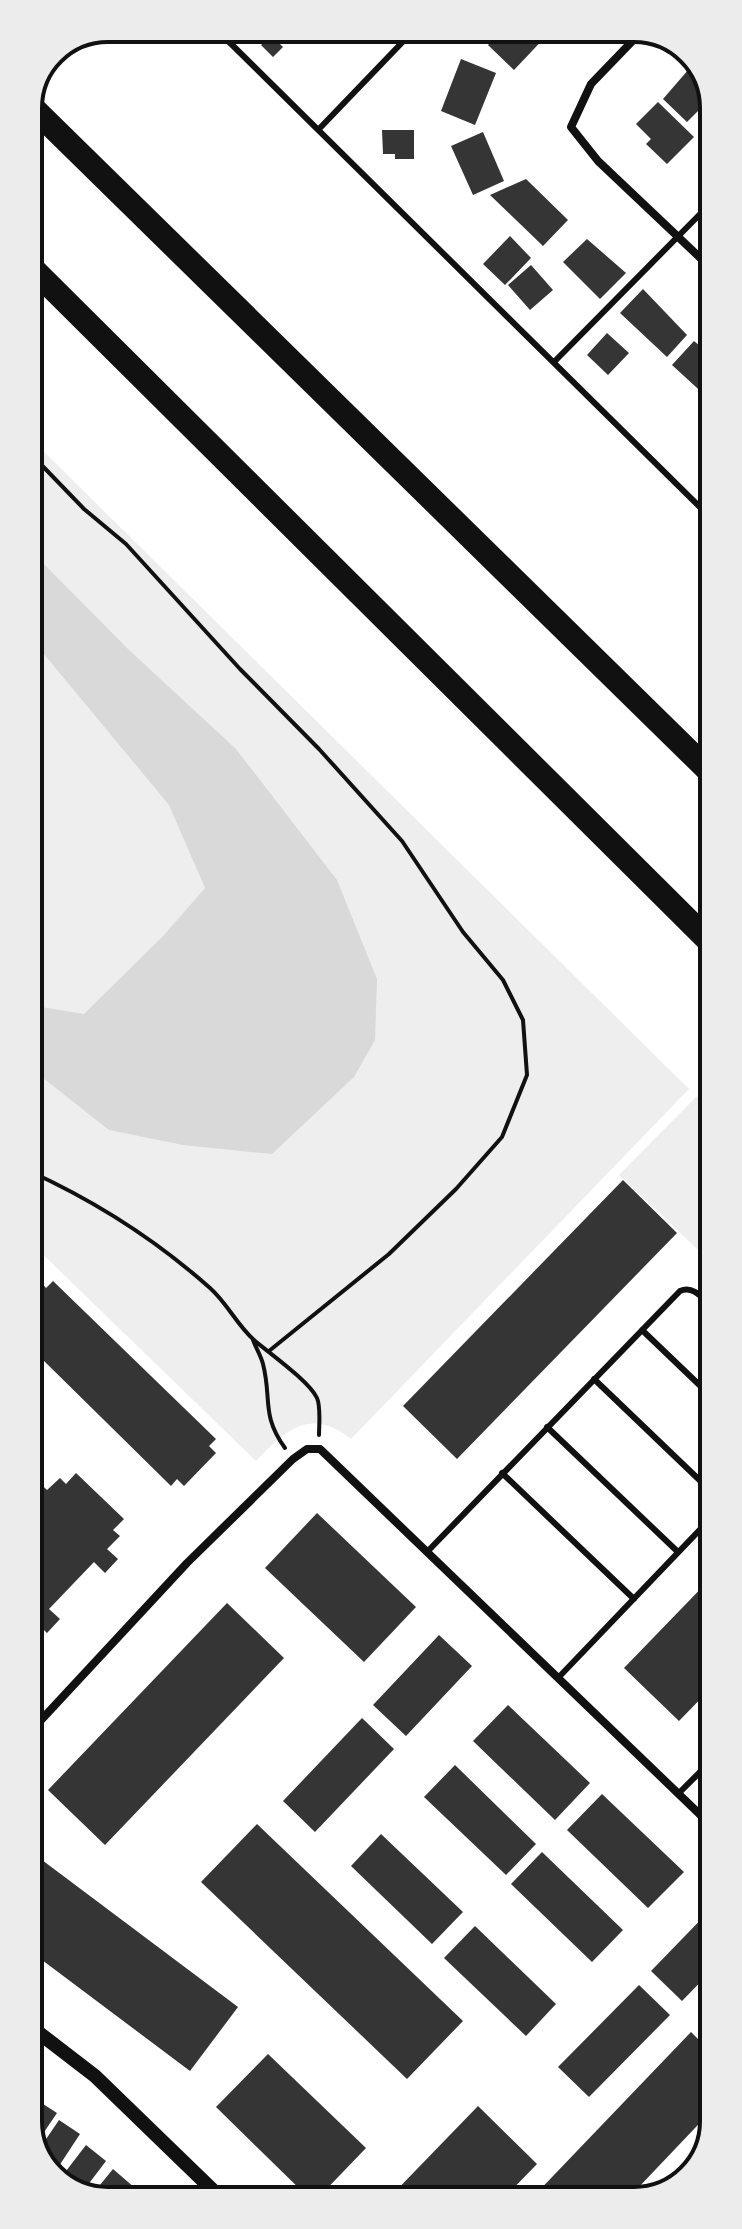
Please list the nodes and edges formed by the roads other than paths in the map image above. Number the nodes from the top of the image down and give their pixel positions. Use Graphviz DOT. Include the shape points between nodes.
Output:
graph roads {
  1 [pos="229,42"];
  2 [pos="403,42"];
  3 [pos="631,42"];
  4 [pos="42,117"];
  5 [pos="319,129"];
  6 [pos="700,214"];
  7 [pos="678,236"];
  8 [pos="700,257"];
  9 [pos="42,278"];
  10 [pos="554,362"];
  11 [pos="700,507"];
  12 [pos="700,762"];
  13 [pos="700,932"];
  14 [pos="700,1296"];
  15 [pos="642,1330"];
  16 [pos="594,1379"];
  17 [pos="700,1386"];
  18 [pos="547,1427"];
  19 [pos="502,1473"];
  20 [pos="700,1481"];
  21 [pos="700,1529"];
  22 [pos="427,1552"];
  23 [pos="678,1552"];
  24 [pos="634,1599"];
  25 [pos="558,1678"];
  26 [pos="42,1719"];
  27 [pos="700,1772"];
  28 [pos="678,1794"];
  29 [pos="700,1815"];
  30 [pos="42,2035"];
  31 [pos="209,2187"];
  1 -- 5 [label="lane"];
  2 -- 5 [label="lane"];
  3 -- 7 [label="street" via="591,84 571,127 598,161"];
  4 -- 12 [label="highway"];
  5 -- 10 [label="lane"];
  6 -- 7 [label="lane"];
  7 -- 8 [label="street"];
  7 -- 10 [label="lane"];
  9 -- 13 [label="highway"];
  10 -- 11 [label="lane"];
  14 -- 15 [label="lane" via="684,1289"];
  15 -- 16 [label="lane"];
  15 -- 17 [label="lane"];
  16 -- 18 [label="lane"];
  16 -- 20 [label="lane"];
  18 -- 19 [label="lane"];
  18 -- 23 [label="lane"];
  19 -- 22 [label="lane"];
  19 -- 24 [label="lane"];
  21 -- 23 [label="lane"];
  22 -- 25 [label="street"];
  22 -- 26 [label="street" via="320,1449 307,1449 191,1558"];
  23 -- 24 [label="lane"];
  24 -- 25 [label="lane"];
  25 -- 28 [label="street"];
  27 -- 28 [label="lane"];
  28 -- 29 [label="street"];
  30 -- 31 [label="street" via="95,2076"];
}
